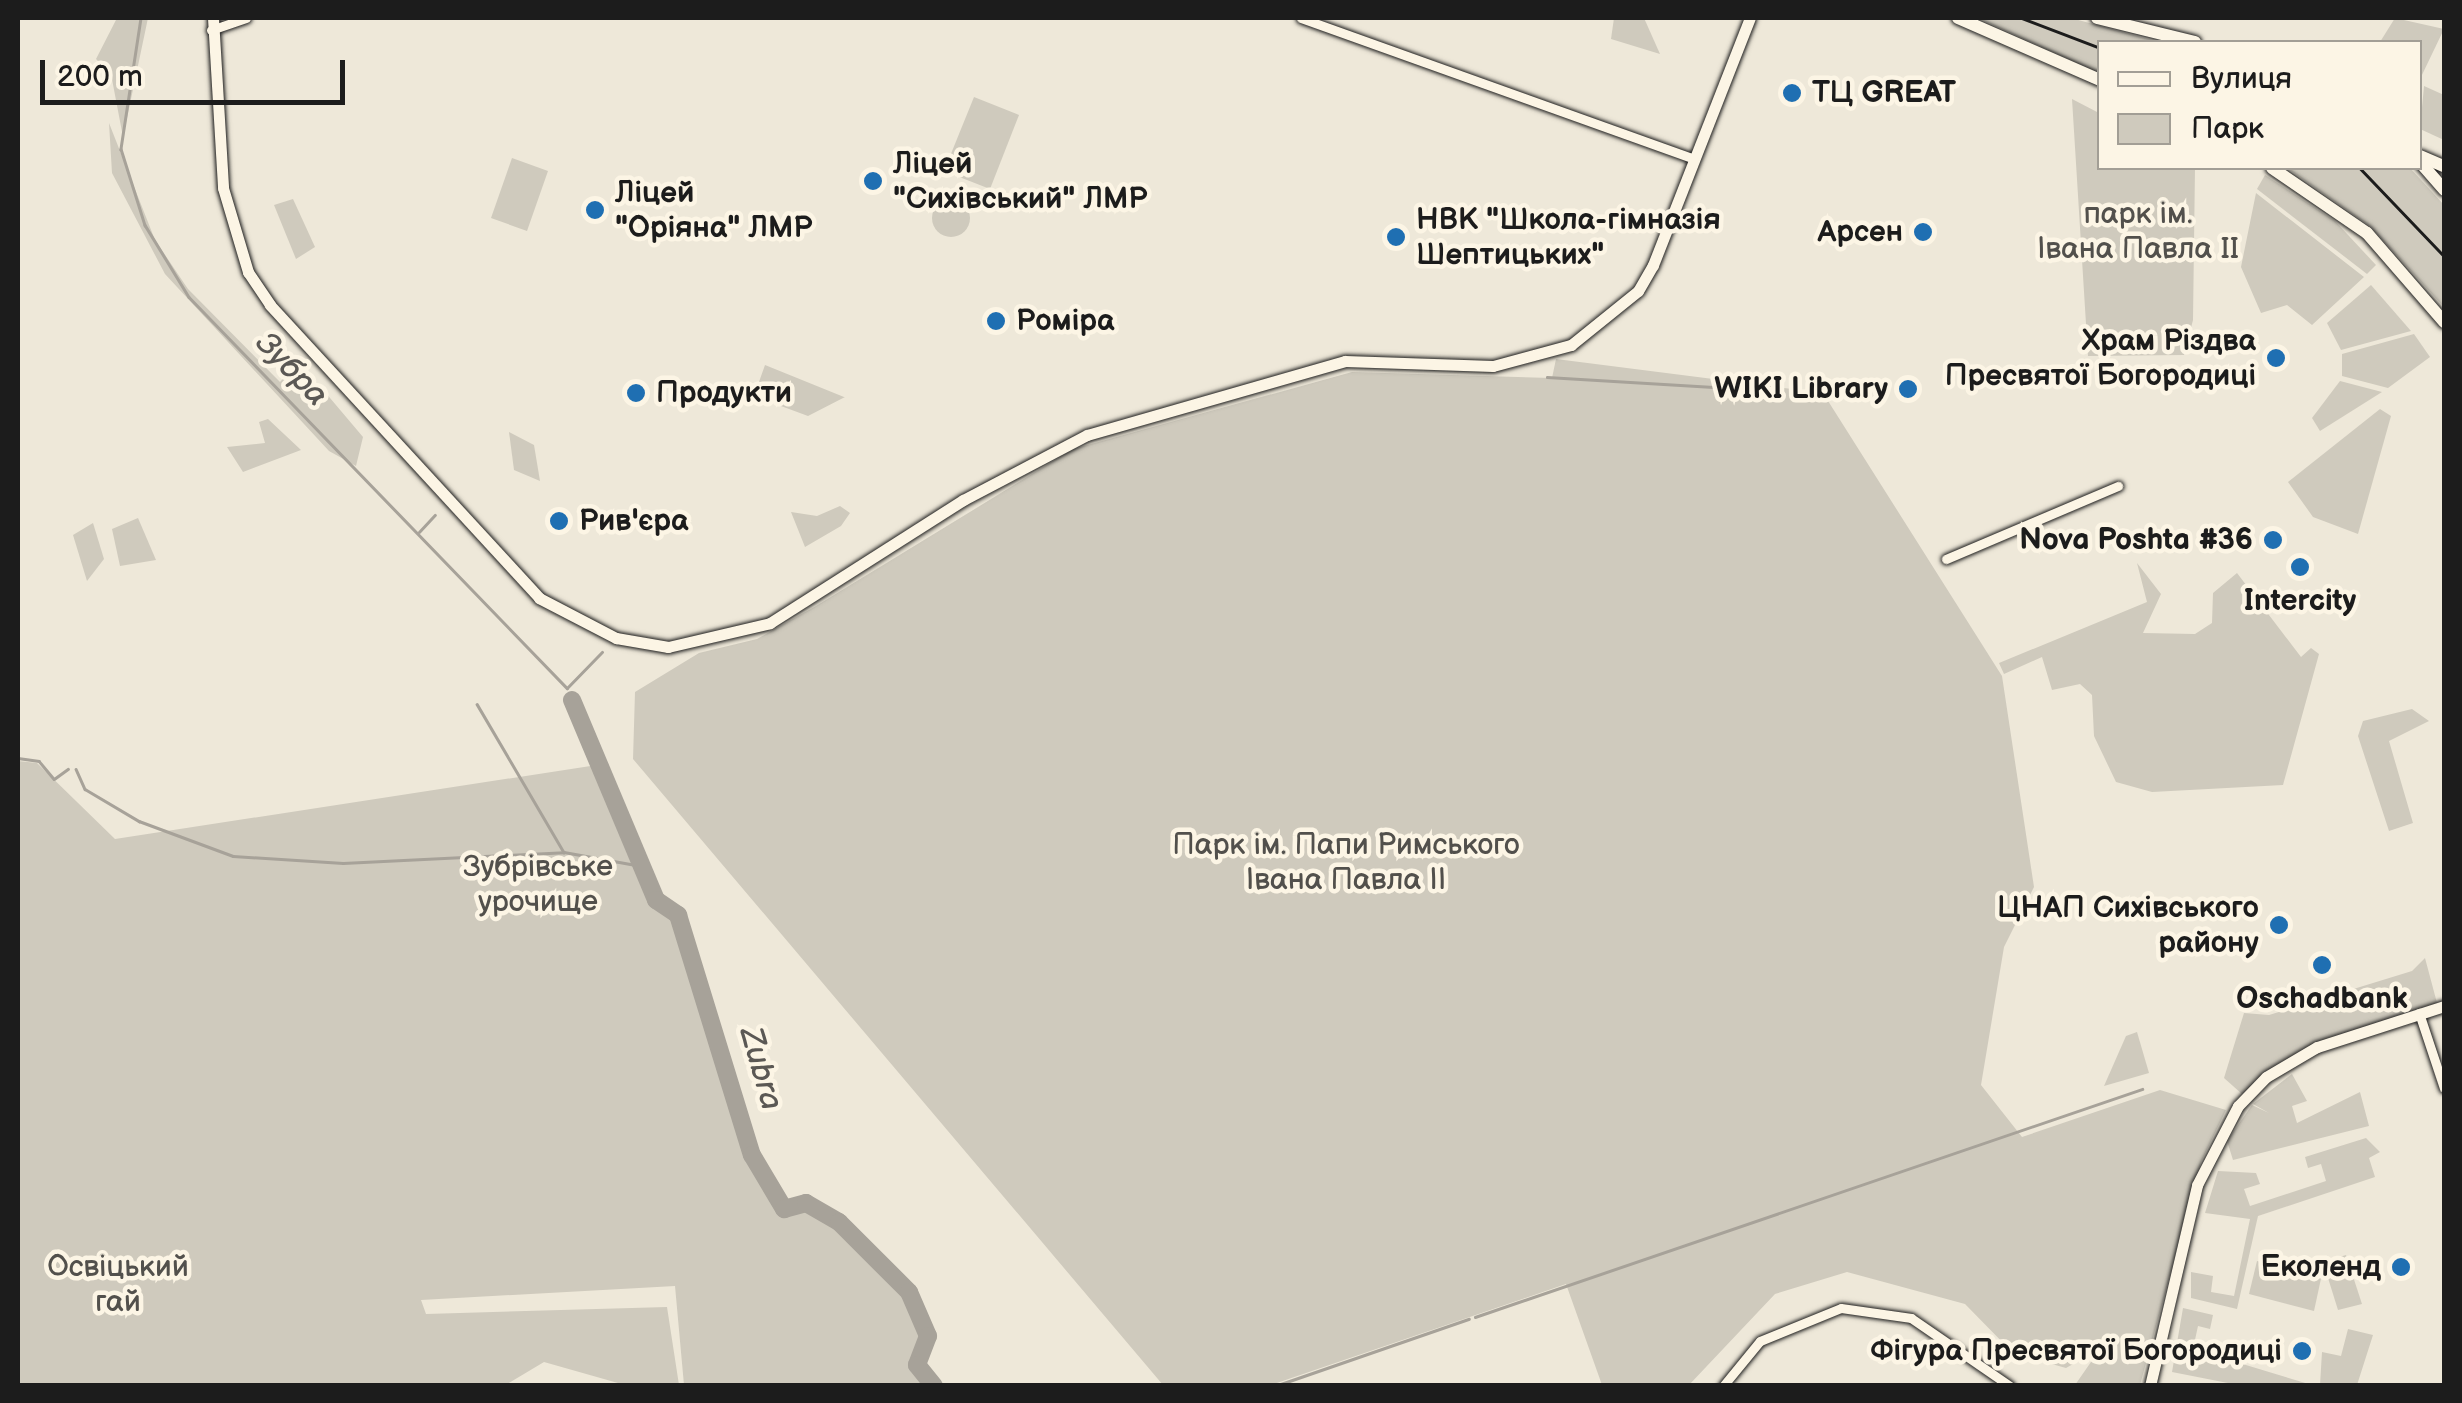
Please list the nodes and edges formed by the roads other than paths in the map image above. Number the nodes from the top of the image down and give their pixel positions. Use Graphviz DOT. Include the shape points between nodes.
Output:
graph roads {
  1 [pos="246,18"];
  2 [pos="1300,18"];
  3 [pos="1750,18"];
  4 [pos="1958,18"];
  5 [pos="2097,18"];
  6 [pos="212,24"];
  7 [pos="2187,40"];
  8 [pos="2097,79"];
  9 [pos="1694,159"];
  10 [pos="2422,161"];
  11 [pos="2275,170"];
  12 [pos="2444,190"];
  13 [pos="2444,322"];
  14 [pos="2118,486"];
  15 [pos="1946,559"];
  16 [pos="2444,1006"];
  17 [pos="2419,1014"];
  18 [pos="2444,1088"];
  19 [pos="1722,1386"];
  20 [pos="2010,1386"];
  21 [pos="2150,1386"];
  1 -- 6 [label="street"];
  2 -- 9 [label="street"];
  3 -- 9 [label="street"];
  4 -- 8 [label="main road"];
  5 -- 7 [label="main road"];
  6 -- 9 [label="street" via="222,188 248,272 270,306 539,598 616,638 668,647 770,623 962,500 1087,434 1345,361 1505,365 1572,345 1638,291"];
  10 -- 12 [label="main road"];
  11 -- 13 [label="main road" via="2367,233"];
  14 -- 15 [label="street"];
  16 -- 17 [label="street"];
  17 -- 18 [label="street"];
  17 -- 21 [label="street" via="2317,1047 2266,1077 2238,1106 2197,1186"];
  19 -- 20 [label="street" via="1760,1341 1841,1308 1911,1318"];
}
